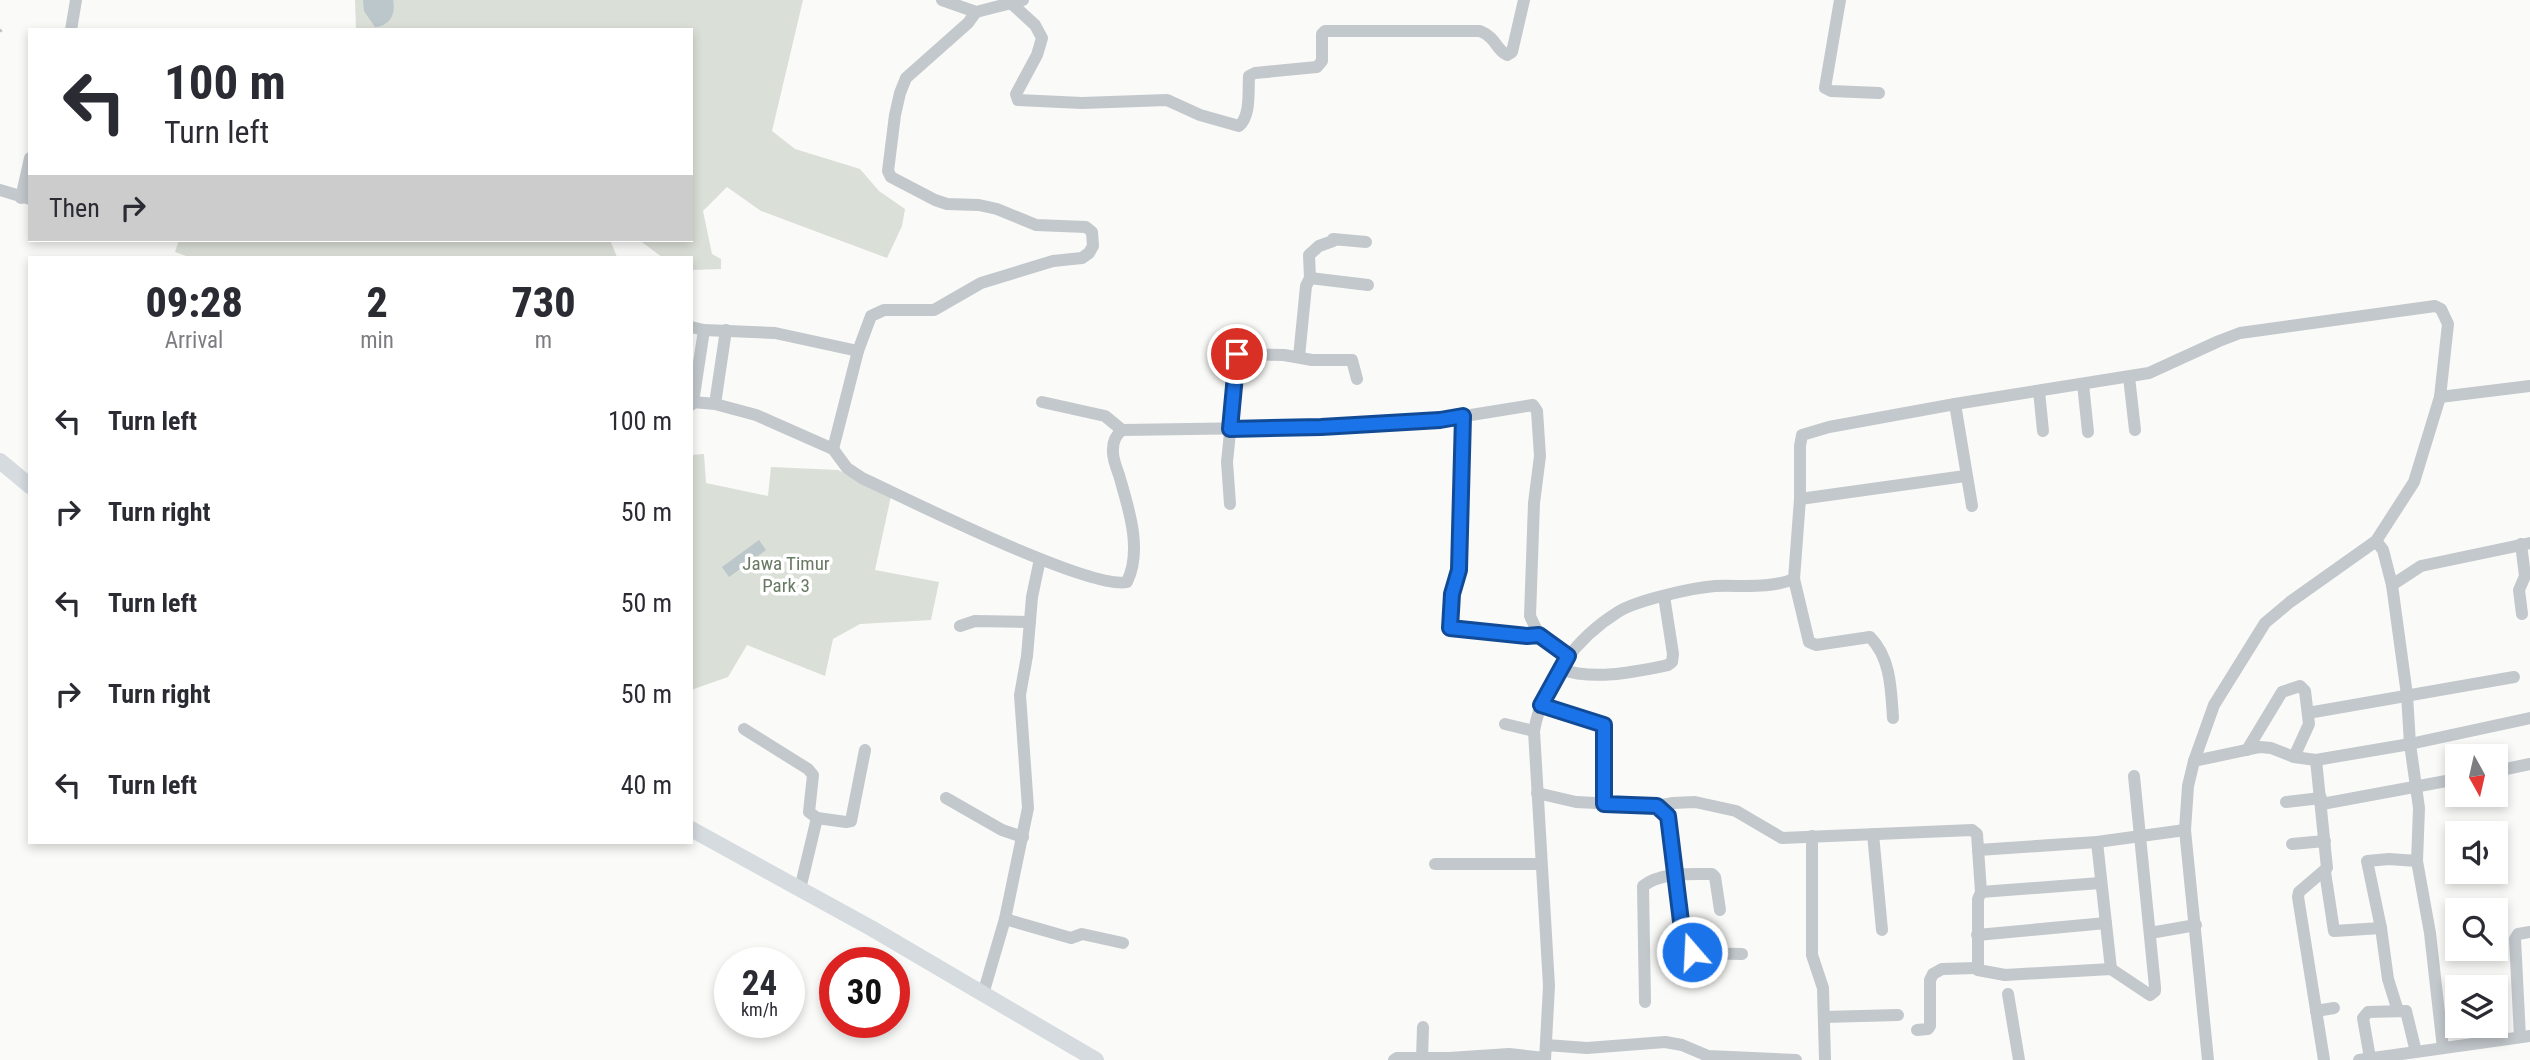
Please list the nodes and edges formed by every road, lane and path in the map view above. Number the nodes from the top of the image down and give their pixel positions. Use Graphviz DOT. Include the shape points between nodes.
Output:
graph roads {
  1 [pos="76,0"];
  2 [pos="942,0"];
  3 [pos="1524,0"];
  4 [pos="1840,0"];
  5 [pos="1017,1"];
  6 [pos="976,12"];
  7 [pos="71,28"];
  8 [pos="1879,93"];
  9 [pos="28,178"];
  10 [pos="0,190"];
  11 [pos="26,198"];
  12 [pos="1366,242"];
  13 [pos="1308,282"];
  14 [pos="1368,285"];
  15 [pos="698,328"];
  16 [pos="726,330"];
  17 [pos="858,351"];
  18 [pos="1298,357"];
  19 [pos="2129,377"];
  20 [pos="1357,379"];
  21 [pos="2083,384"];
  22 [pos="2530,386"];
  23 [pos="693,390"];
  24 [pos="2039,391"];
  25 [pos="2440,397"];
  26 [pos="1042,402"];
  27 [pos="693,403"];
  28 [pos="715,404"];
  29 [pos="1955,404"];
  30 [pos="1463,416"];
  31 [pos="1230,429"];
  32 [pos="1122,430"];
  33 [pos="2135,430"];
  34 [pos="2043,431"];
  35 [pos="2088,432"];
  36 [pos="833,449"];
  37 [pos="0,461"];
  38 [pos="1965,476"];
  39 [pos="28,484"];
  40 [pos="1800,499"];
  41 [pos="1230,504"];
  42 [pos="1972,506"];
  43 [pos="2376,541"];
  44 [pos="2526,544"];
  45 [pos="1040,559"];
  46 [pos="1794,579"];
  47 [pos="2527,580"];
  48 [pos="2392,584"];
  49 [pos="1664,596"];
  50 [pos="2522,614"];
  51 [pos="1030,622"];
  52 [pos="960,626"];
  53 [pos="1539,635"];
  54 [pos="1568,656"];
  55 [pos="1560,669"];
  56 [pos="2514,677"];
  57 [pos="2407,695"];
  58 [pos="1541,705"];
  59 [pos="2308,713"];
  60 [pos="1893,718"];
  61 [pos="2530,718"];
  62 [pos="1505,724"];
  63 [pos="744,729"];
  64 [pos="1534,731"];
  65 [pos="2410,744"];
  66 [pos="864,750"];
  67 [pos="2247,750"];
  68 [pos="2294,757"];
  69 [pos="2316,760"];
  70 [pos="2194,761"];
  71 [pos="2530,764"];
  72 [pos="2508,769"];
  73 [pos="2134,776"];
  74 [pos="2445,782"];
  75 [pos="2416,788"];
  76 [pos="1537,793"];
  77 [pos="946,798"];
  78 [pos="2321,801"];
  79 [pos="2286,802"];
  80 [pos="1604,804"];
  81 [pos="1657,806"];
  82 [pos="817,818"];
  83 [pos="693,830"];
  84 [pos="2185,830"];
  85 [pos="1873,834"];
  86 [pos="2140,835"];
  87 [pos="1812,836"];
  88 [pos="1023,837"];
  89 [pos="2325,841"];
  90 [pos="2097,842"];
  91 [pos="2292,844"];
  92 [pos="1978,850"];
  93 [pos="2417,861"];
  94 [pos="1436,864"];
  95 [pos="1541,864"];
  96 [pos="2325,872"];
  97 [pos="1675,875"];
  98 [pos="2100,883"];
  99 [pos="800,889"];
  100 [pos="1981,892"];
  101 [pos="1720,909"];
  102 [pos="1005,919"];
  103 [pos="2106,923"];
  104 [pos="2196,925"];
  105 [pos="2381,928"];
  106 [pos="1882,930"];
  107 [pos="2530,932"];
  108 [pos="2150,933"];
  109 [pos="1977,934"];
  110 [pos="1124,943"];
  111 [pos="1742,954"];
  112 [pos="1976,968"];
  113 [pos="2111,969"];
  114 [pos="983,994"];
  115 [pos="2008,994"];
  116 [pos="1645,1002"];
  117 [pos="2334,1008"];
  118 [pos="2316,1011"];
  119 [pos="2398,1011"];
  120 [pos="1898,1015"];
  121 [pos="1825,1017"];
  122 [pos="1423,1027"];
  123 [pos="1917,1030"];
  124 [pos="2525,1037"];
  125 [pos="1633,1046"];
  126 [pos="2443,1048"];
  127 [pos="1546,1054"];
  128 [pos="2407,1055"];
  129 [pos="1094,1059"];
  130 [pos="1422,1059"];
  131 [pos="2365,1059"];
  132 [pos="1394,1060"];
  133 [pos="1633,1060"];
  134 [pos="1796,1060"];
  135 [pos="1825,1060"];
  136 [pos="2019,1060"];
  137 [pos="2208,1060"];
  138 [pos="2324,1060"];
  1 -- 7 [label="street"];
  2 -- 6 [label="street"];
  3 -- 5 [label="street" via="1516,40 1507,55 1490,35 1480,31 1325,31 1322,61 1317,66 1249,76 1246,114 1239,126 1167,100 1018,100 1016,94 1042,38"];
  4 -- 8 [label="street" via="1825,88"];
  5 -- 6 [label="street"];
  6 -- 17 [label="street" via="906,78 895,115 891,177 947,204 997,209 1036,225 1086,227 1092,232 1093,246 1082,257 981,283 934,310 877,312 867,323"];
  9 -- 11 [label="street"];
  10 -- 11 [label="street"];
  12 -- 13 [label="street" via="1333,239 1316,247 1309,254"];
  13 -- 14 [label="street"];
  13 -- 18 [label="street"];
  15 -- 16 [label="street"];
  15 -- 23 [label="street"];
  16 -- 17 [label="street" via="775,333"];
  16 -- 28 [label="street"];
  17 -- 36 [label="street"];
  18 -- 20 [label="street" via="1352,360"];
  18 -- 31 [label="street" via="1237,354"];
  19 -- 21 [label="street"];
  19 -- 25 [label="street" via="2159,370 2240,333 2435,306 2448,324"];
  19 -- 33 [label="street"];
  21 -- 24 [label="street"];
  21 -- 35 [label="street"];
  22 -- 25 [label="street"];
  24 -- 29 [label="street"];
  24 -- 34 [label="street"];
  25 -- 43 [label="street" via="2414,482"];
  26 -- 32 [label="street" via="1105,416"];
  27 -- 28 [label="street"];
  28 -- 36 [label="street" via="756,415"];
  29 -- 38 [label="street"];
  29 -- 40 [label="street" via="1805,432 1800,446"];
  30 -- 31 [label="street"];
  30 -- 53 [label="street" via="1459,570 1450,628"];
  30 -- 53 [label="street" via="1529,404 1537,411 1541,456 1534,503 1530,616"];
  31 -- 32 [label="street"];
  31 -- 41 [label="street"];
  32 -- 45 [label="street" via="1112,452 1134,544 1127,582 1104,581"];
  36 -- 45 [label="street" via="847,468 862,478"];
  37 -- 39 [label="main road"];
  38 -- 40 [label="street"];
  38 -- 42 [label="street"];
  40 -- 46 [label="street"];
  43 -- 48 [label="street" via="2384,550"];
  43 -- 70 [label="street" via="2265,623 2214,705"];
  44 -- 47 [label="street"];
  44 -- 48 [label="street" via="2421,566"];
  45 -- 51 [label="street"];
  46 -- 49 [label="street"];
  46 -- 60 [label="street" via="1810,642 1870,637 1874,641 1884,656"];
  47 -- 50 [label="street" via="2519,590"];
  48 -- 57 [label="street"];
  49 -- 54 [label="street" via="1620,610"];
  49 -- 55 [label="street" via="1674,654 1668,665 1628,673"];
  51 -- 52 [label="street" via="975,621"];
  51 -- 88 [label="street" via="1020,695 1028,790"];
  53 -- 54 [label="street"];
  54 -- 55 [label="street"];
  55 -- 58 [label="street"];
  56 -- 57 [label="street"];
  57 -- 59 [label="street"];
  57 -- 65 [label="street"];
  58 -- 64 [label="street"];
  58 -- 80 [label="street" via="1604,725"];
  59 -- 67 [label="street" via="2304,688 2284,690"];
  59 -- 68 [label="street" via="2306,734"];
  61 -- 65 [label="street"];
  62 -- 64 [label="street"];
  63 -- 82 [label="street" via="811,771 809,813"];
  64 -- 76 [label="street"];
  65 -- 69 [label="street"];
  65 -- 75 [label="street"];
  66 -- 82 [label="street" via="851,821"];
  67 -- 68 [label="street" via="2265,747"];
  67 -- 70 [label="street"];
  68 -- 69 [label="street"];
  69 -- 78 [label="street"];
  70 -- 84 [label="street"];
  71 -- 72 [label="street"];
  73 -- 86 [label="street"];
  74 -- 75 [label="street"];
  75 -- 78 [label="street"];
  75 -- 93 [label="street"];
  76 -- 80 [label="street"];
  76 -- 95 [label="street"];
  77 -- 88 [label="street"];
  78 -- 79 [label="street"];
  78 -- 89 [label="street"];
  80 -- 81 [label="street"];
  81 -- 87 [label="street" via="1695,802 1746,815 1782,838"];
  81 -- 97 [label="street" via="1668,816"];
  82 -- 99 [label="street"];
  83 -- 99 [label="main road"];
  84 -- 86 [label="street"];
  84 -- 104 [label="street"];
  85 -- 87 [label="street"];
  85 -- 92 [label="street" via="1972,830 1977,834"];
  85 -- 106 [label="street"];
  86 -- 90 [label="street"];
  86 -- 108 [label="street"];
  87 -- 121 [label="street" via="1812,955 1823,988"];
  88 -- 102 [label="street"];
  89 -- 91 [label="street"];
  89 -- 96 [label="street"];
  90 -- 92 [label="street"];
  90 -- 98 [label="street"];
  92 -- 100 [label="street"];
  93 -- 105 [label="street" via="2367,861"];
  93 -- 126 [label="street"];
  94 -- 95 [label="street"];
  95 -- 127 [label="street" via="1549,986"];
  96 -- 105 [label="street" via="2334,931"];
  96 -- 118 [label="street" via="2298,897"];
  97 -- 101 [label="street" via="1712,874"];
  97 -- 111 [label="street" via="1686,949"];
  97 -- 116 [label="street" via="1643,886"];
  98 -- 100 [label="street"];
  98 -- 103 [label="street"];
  99 -- 114 [label="main road"];
  100 -- 109 [label="street"];
  102 -- 110 [label="street" via="1071,938 1082,934"];
  102 -- 114 [label="street"];
  103 -- 109 [label="street"];
  103 -- 113 [label="street"];
  104 -- 108 [label="street"];
  104 -- 137 [label="street"];
  105 -- 119 [label="street"];
  107 -- 124 [label="street" via="2515,939"];
  108 -- 113 [label="street" via="2153,994"];
  109 -- 112 [label="street"];
  112 -- 113 [label="street" via="2005,975"];
  112 -- 123 [label="street" via="1942,969 1933,974 1930,1026"];
  114 -- 129 [label="main road"];
  115 -- 136 [label="street"];
  117 -- 118 [label="street"];
  118 -- 138 [label="street"];
  119 -- 128 [label="street" via="2406,1011"];
  119 -- 131 [label="street" via="2363,1016"];
  120 -- 121 [label="street"];
  121 -- 135 [label="street"];
  122 -- 130 [label="street"];
  124 -- 126 [label="street"];
  125 -- 127 [label="street"];
  125 -- 133 [label="street"];
  125 -- 134 [label="street" via="1665,1042 1704,1055"];
  126 -- 128 [label="street"];
  127 -- 130 [label="street"];
  128 -- 131 [label="street"];
  130 -- 132 [label="street"];
}
